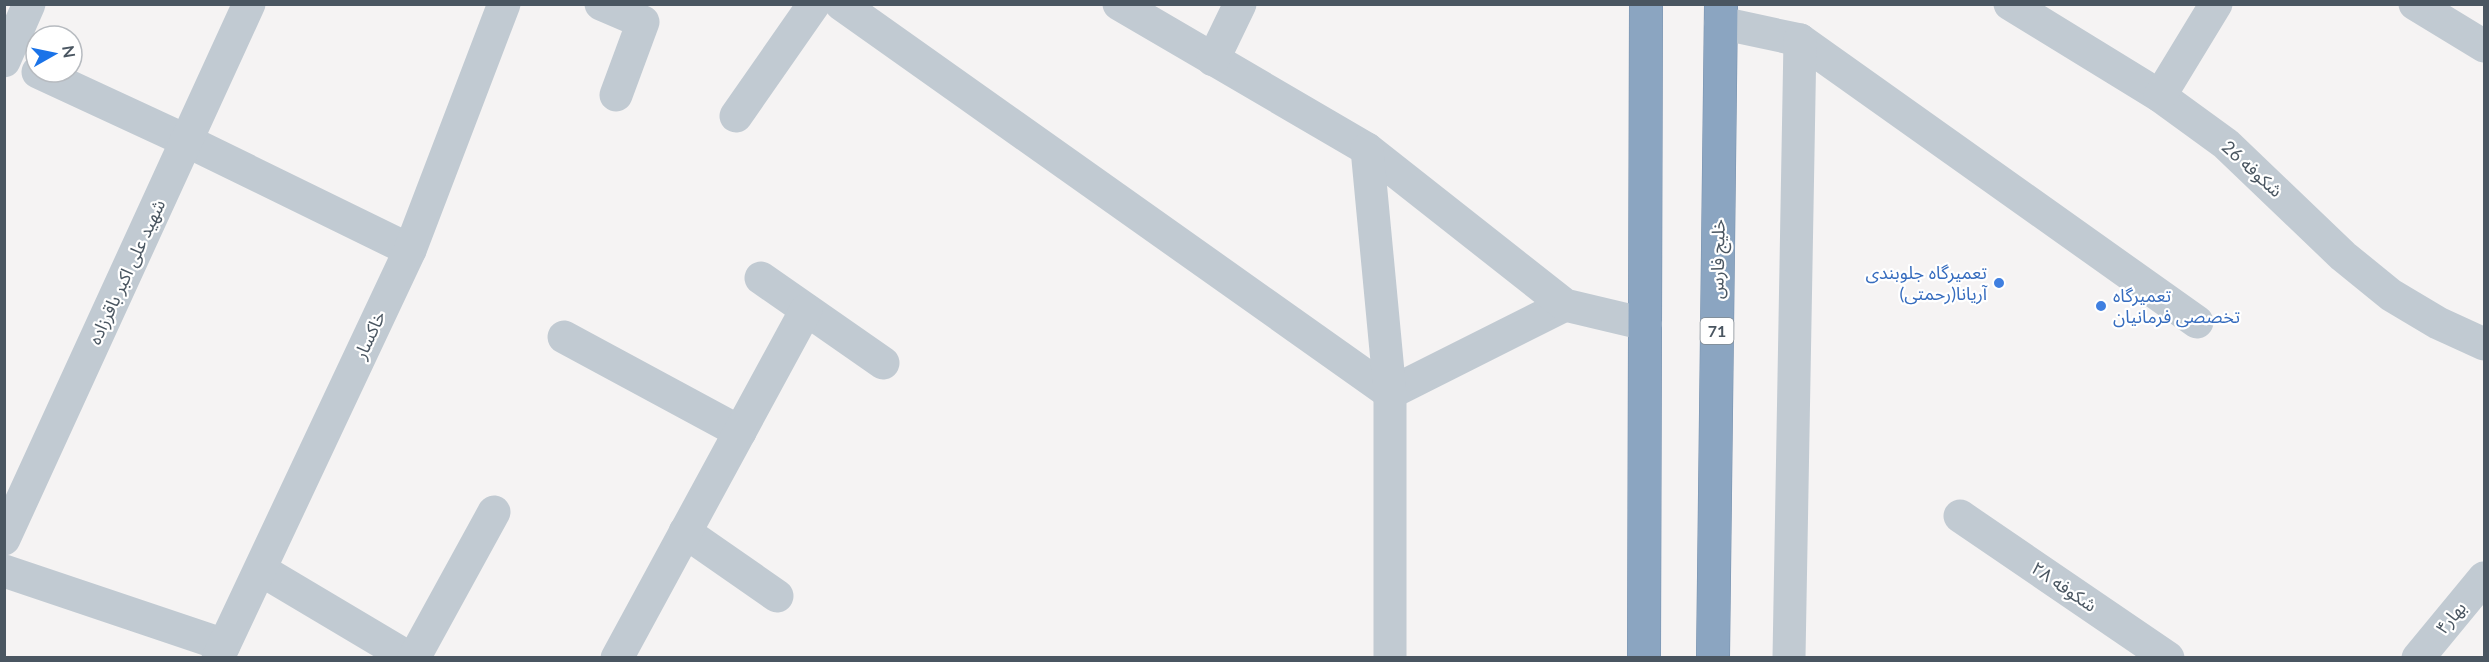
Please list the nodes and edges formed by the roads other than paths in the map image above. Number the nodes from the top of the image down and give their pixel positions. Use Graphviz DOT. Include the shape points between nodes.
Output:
graph roads {
  1 [pos="29,4"];
  2 [pos="249,4"];
  3 [pos="504,4"];
  4 [pos="601,4"];
  5 [pos="814,4"];
  6 [pos="842,4"];
  7 [pos="1119,4"];
  8 [pos="1240,4"];
  9 [pos="1646,4"];
  10 [pos="2010,4"];
  11 [pos="2216,4"];
  12 [pos="2415,4"];
  13 [pos="1721,14"];
  14 [pos="1800,40"];
  15 [pos="2484,46"];
  16 [pos="5,59"];
  17 [pos="1213,60"];
  18 [pos="24,67"];
  19 [pos="63,84"];
  20 [pos="616,95"];
  21 [pos="2160,96"];
  22 [pos="736,116"];
  23 [pos="187,141"];
  24 [pos="1367,149"];
  25 [pos="410,250"];
  26 [pos="761,278"];
  27 [pos="1565,305"];
  28 [pos="806,310"];
  29 [pos="2197,322"];
  30 [pos="1645,324"];
  31 [pos="564,337"];
  32 [pos="2484,344"];
  33 [pos="883,363"];
  34 [pos="1390,393"];
  35 [pos="740,432"];
  36 [pos="494,512"];
  37 [pos="1960,516"];
  38 [pos="685,532"];
  39 [pos="4,539"];
  40 [pos="1714,565"];
  41 [pos="261,570"];
  42 [pos="4,571"];
  43 [pos="2484,578"];
  44 [pos="777,596"];
  45 [pos="221,651"];
  46 [pos="409,657"];
  47 [pos="414,657"];
  48 [pos="617,657"];
  49 [pos="1390,657"];
  50 [pos="1644,657"];
  51 [pos="1713,657"];
  52 [pos="1730,657"];
  53 [pos="1789,657"];
  54 [pos="2168,657"];
  55 [pos="2418,657"];
  1 -- 16 [label="street"];
  2 -- 23 [label="street, شهید علی اکبر باقرزاده"];
  3 -- 25 [label="street, خاکسار"];
  4 -- 20 [label="street" via="643,22"];
  5 -- 22 [label="street"];
  6 -- 34 [label="street"];
  7 -- 17 [label="street"];
  8 -- 17 [label="street"];
  9 -- 30 [label="highway"];
  10 -- 21 [label="street, شکوفه 26"];
  11 -- 21 [label="street"];
  12 -- 15 [label="street"];
  13 -- 14 [label="street"];
  13 -- 40 [label="highway, خلیج فارس / 71"];
  14 -- 29 [label="street"];
  14 -- 53 [label="street"];
  16 -- 18 [label="street"];
  17 -- 24 [label="street"];
  19 -- 23 [label="street"];
  21 -- 32 [label="street, شکوفه 26" via="2226,144 2343,256 2391,295"];
  23 -- 25 [label="street"];
  23 -- 39 [label="street, شهید علی اکبر باقرزاده"];
  24 -- 27 [label="street"];
  24 -- 34 [label="street"];
  25 -- 41 [label="street, خاکسار"];
  26 -- 28 [label="street"];
  27 -- 30 [label="street"];
  27 -- 34 [label="street"];
  28 -- 33 [label="street"];
  28 -- 35 [label="street"];
  30 -- 50 [label="highway"];
  31 -- 35 [label="street"];
  34 -- 49 [label="street"];
  35 -- 38 [label="street"];
  36 -- 47 [label="street"];
  37 -- 54 [label="street, شکوفه ۲۸"];
  38 -- 44 [label="street"];
  38 -- 48 [label="street"];
  40 -- 51 [label="highway, خلیج فارس / 71"];
  40 -- 52 [label="highway"];
  41 -- 45 [label="street, خاکسار"];
  41 -- 46 [label="street"];
  42 -- 45 [label="street"];
  43 -- 55 [label="street, بهار۴"];
}
